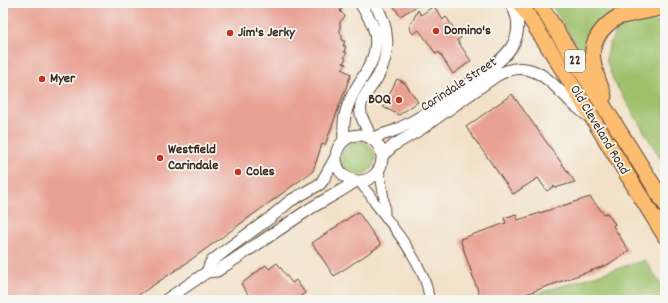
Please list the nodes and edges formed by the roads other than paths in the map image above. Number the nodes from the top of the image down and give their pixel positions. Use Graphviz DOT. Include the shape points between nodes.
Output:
graph roads {
  1 [pos="360,3"];
  2 [pos="374,3"];
  3 [pos="511,3"];
  4 [pos="520,3"];
  5 [pos="539,3"];
  6 [pos="625,3"];
  7 [pos="644,3"];
  8 [pos="665,7"];
  9 [pos="592,119"];
  10 [pos="611,119"];
  11 [pos="370,138"];
  12 [pos="344,140"];
  13 [pos="382,156"];
  14 [pos="336,157"];
  15 [pos="379,170"];
  16 [pos="357,181"];
  17 [pos="665,204"];
  18 [pos="385,215"];
  19 [pos="665,236"];
  20 [pos="207,272"];
  21 [pos="166,300"];
  22 [pos="429,300"];
  1 -- 12 [label="street" via="373,27 376,43 372,63 348,108 343,127"];
  2 -- 11 [label="street" via="383,19 387,43 382,69 361,104 361,116"];
  3 -- 11 [label="street, Carindale Street" via="517,19 516,35 511,48 502,59 401,128"];
  4 -- 9 [label="highway, Old Cleveland Road / 22"];
  5 -- 10 [label="highway, Old Cleveland Road / 22"];
  6 -- 7 [label="highway"];
  8 -- 10 [label="highway" via="618,17 606,25 597,37 592,52 593,65"];
  9 -- 13 [label="street, Carindale Street" via="540,74 531,70 516,69 502,72 394,145"];
  9 -- 19 [label="highway, Old Cleveland Road / 22"];
  10 -- 17 [label="highway, Old Cleveland Road / 22"];
  11 -- 12 [label="street" via="356,135"];
  11 -- 13 [label="street" via="377,143"];
  12 -- 14 [label="street"];
  13 -- 15 [label="street"];
  14 -- 16 [label="street" via="342,174"];
  14 -- 20 [label="street" via="320,184 290,201 226,250 211,262"];
  15 -- 16 [label="street" via="370,178"];
  15 -- 18 [label="street"];
  16 -- 18 [label="street"];
  16 -- 20 [label="street" via="217,271"];
  18 -- 22 [label="street" via="414,257 423,275"];
  20 -- 21 [label="street"];
}
